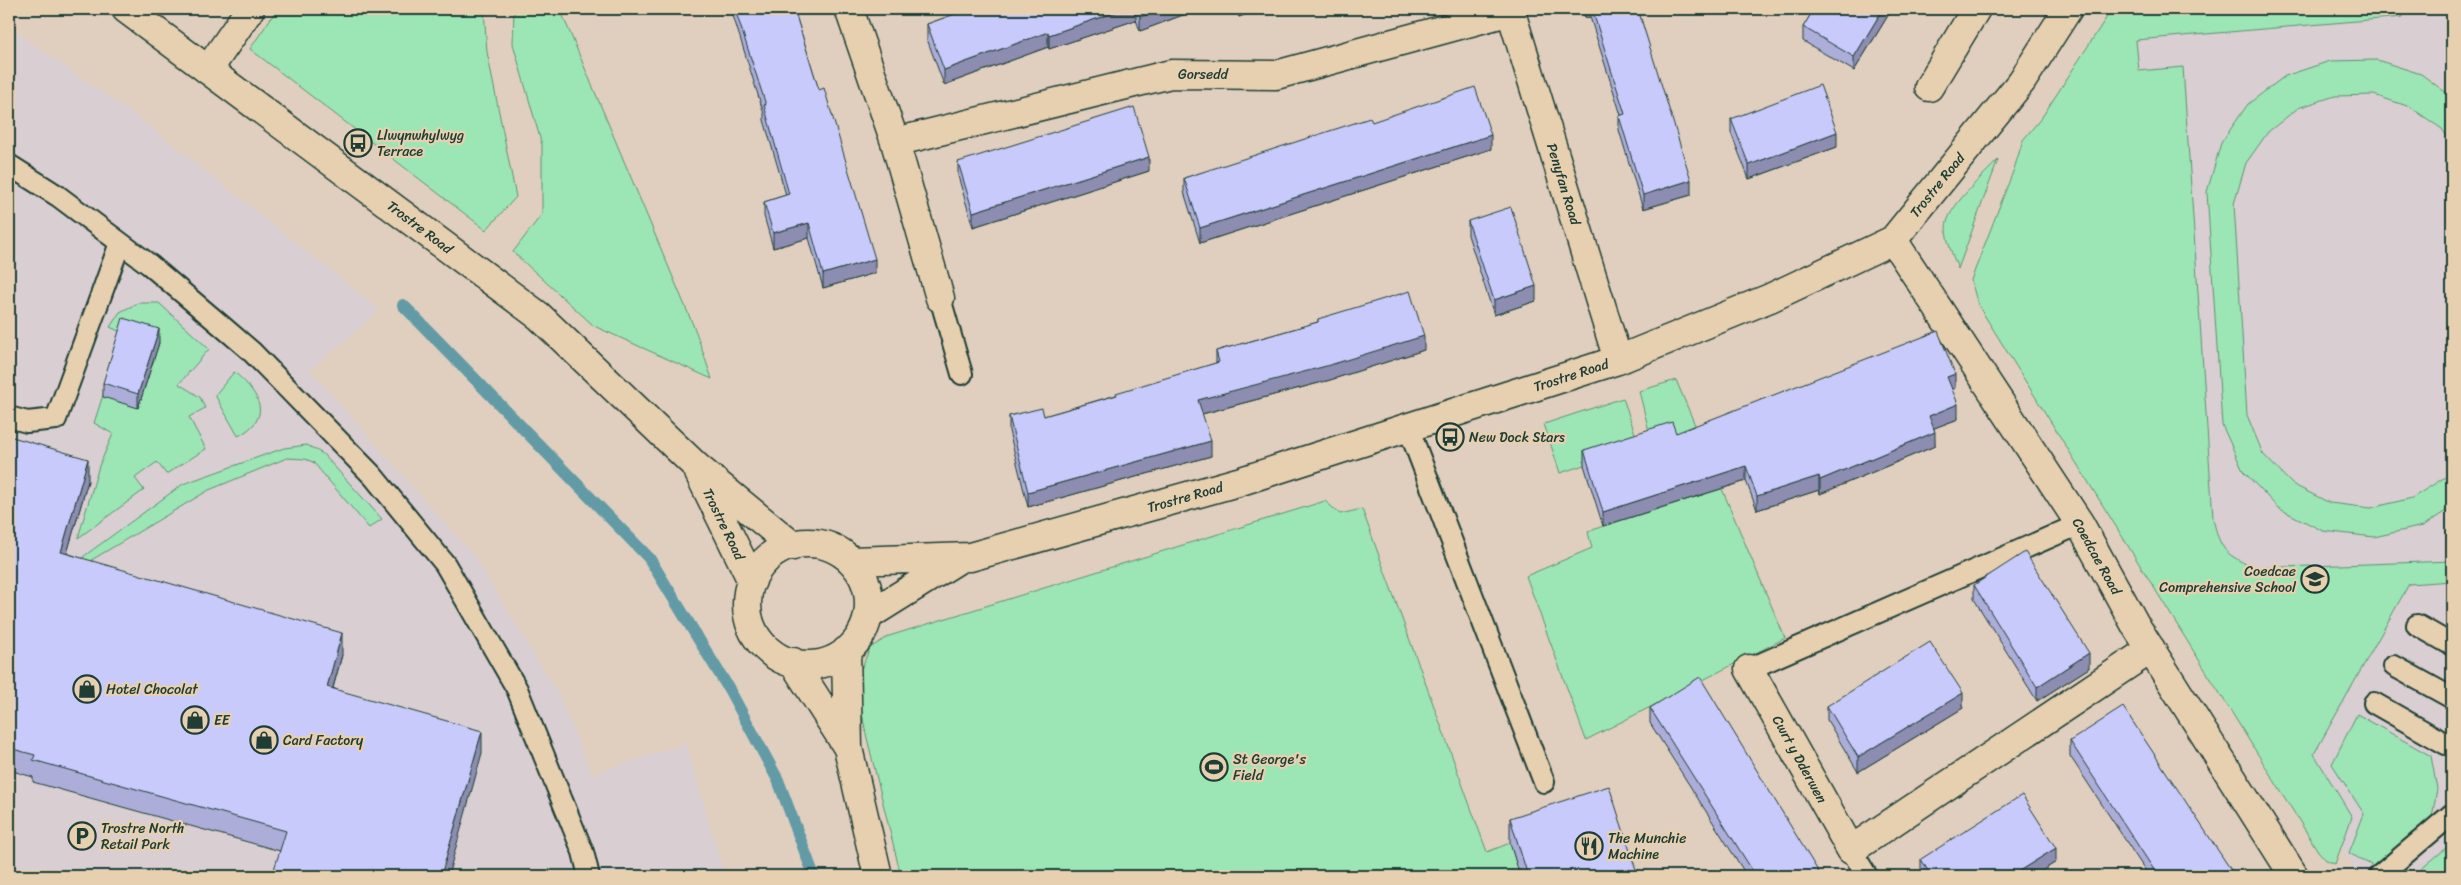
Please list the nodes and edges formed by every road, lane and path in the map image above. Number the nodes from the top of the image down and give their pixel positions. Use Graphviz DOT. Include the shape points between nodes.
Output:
graph roads {
  1 [pos="126,9"];
  2 [pos="250,9"];
  3 [pos="849,9"];
  4 [pos="1976,9"];
  5 [pos="2068,9"];
  6 [pos="1511,10"];
  7 [pos="208,70"];
  8 [pos="1929,87"];
  9 [pos="895,142"];
  10 [pos="9,165"];
  11 [pos="1893,240"];
  12 [pos="120,243"];
  13 [pos="940,298"];
  14 [pos="1618,360"];
  15 [pos="962,374"];
  16 [pos="9,417"];
  17 [pos="1408,427"];
  18 [pos="697,467"];
  19 [pos="2080,524"];
  20 [pos="793,546"];
  21 [pos="958,559"];
  22 [pos="852,561"];
  23 [pos="752,581"];
  24 [pos="869,614"];
  25 [pos="2417,625"];
  26 [pos="2452,645"];
  27 [pos="2151,649"];
  28 [pos="846,651"];
  29 [pos="793,662"];
  30 [pos="2394,666"];
  31 [pos="1749,669"];
  32 [pos="2452,698"];
  33 [pos="2374,703"];
  34 [pos="2452,741"];
  35 [pos="848,748"];
  36 [pos="1544,782"];
  37 [pos="2452,814"];
  38 [pos="1851,850"];
  39 [pos="589,876"];
  40 [pos="878,876"];
  41 [pos="1867,876"];
  42 [pos="2294,876"];
  43 [pos="2379,876"];
  1 -- 7 [label="street, Trostre Road"];
  2 -- 7 [label="street"];
  3 -- 9 [label="street"];
  4 -- 8 [label="street"];
  5 -- 11 [label="street, Trostre Road" via="2022,81"];
  6 -- 9 [label="street, Gorsedd" via="1276,75 1171,74"];
  6 -- 14 [label="street, Penyfan Road"];
  7 -- 18 [label="street, Trostre Road" via="539,316"];
  9 -- 13 [label="street"];
  10 -- 12 [label="lane" via="58,196"];
  11 -- 14 [label="street, Trostre Road" via="1770,298"];
  11 -- 19 [label="street, Coedcae Road"];
  12 -- 16 [label="lane" via="56,419 27,422"];
  12 -- 39 [label="lane" via="251,351 373,476 445,564 517,689 583,852"];
  13 -- 15 [label="lane"];
  14 -- 17 [label="street, Trostre Road"];
  17 -- 21 [label="street, Trostre Road" via="1238,482"];
  17 -- 36 [label="lane"];
  18 -- 20 [label="street, Trostre Road"];
  18 -- 23 [label="street, Trostre Road"];
  19 -- 27 [label="street, Coedcae Road"];
  19 -- 31 [label="lane, Cwrt y Dderwen"];
  20 -- 22 [label="street" via="819,544 837,550"];
  20 -- 23 [label="street" via="766,560"];
  21 -- 22 [label="street, Trostre Road"];
  21 -- 24 [label="street, Trostre Road"];
  22 -- 24 [label="street" via="864,577 869,595"];
  23 -- 29 [label="street" via="748,612 754,631 780,658"];
  24 -- 28 [label="street" via="862,632"];
  25 -- 26 [label="lane"];
  27 -- 38 [label="street"];
  27 -- 42 [label="street, Coedcae Road"];
  28 -- 29 [label="street" via="836,659 817,664"];
  28 -- 35 [label="street"];
  29 -- 35 [label="street"];
  30 -- 32 [label="lane"];
  31 -- 38 [label="street, Cwrt y Dderwen"];
  33 -- 34 [label="lane" via="2446,744"];
  35 -- 40 [label="street"];
  37 -- 43 [label="lane"];
  38 -- 41 [label="lane"];
}
